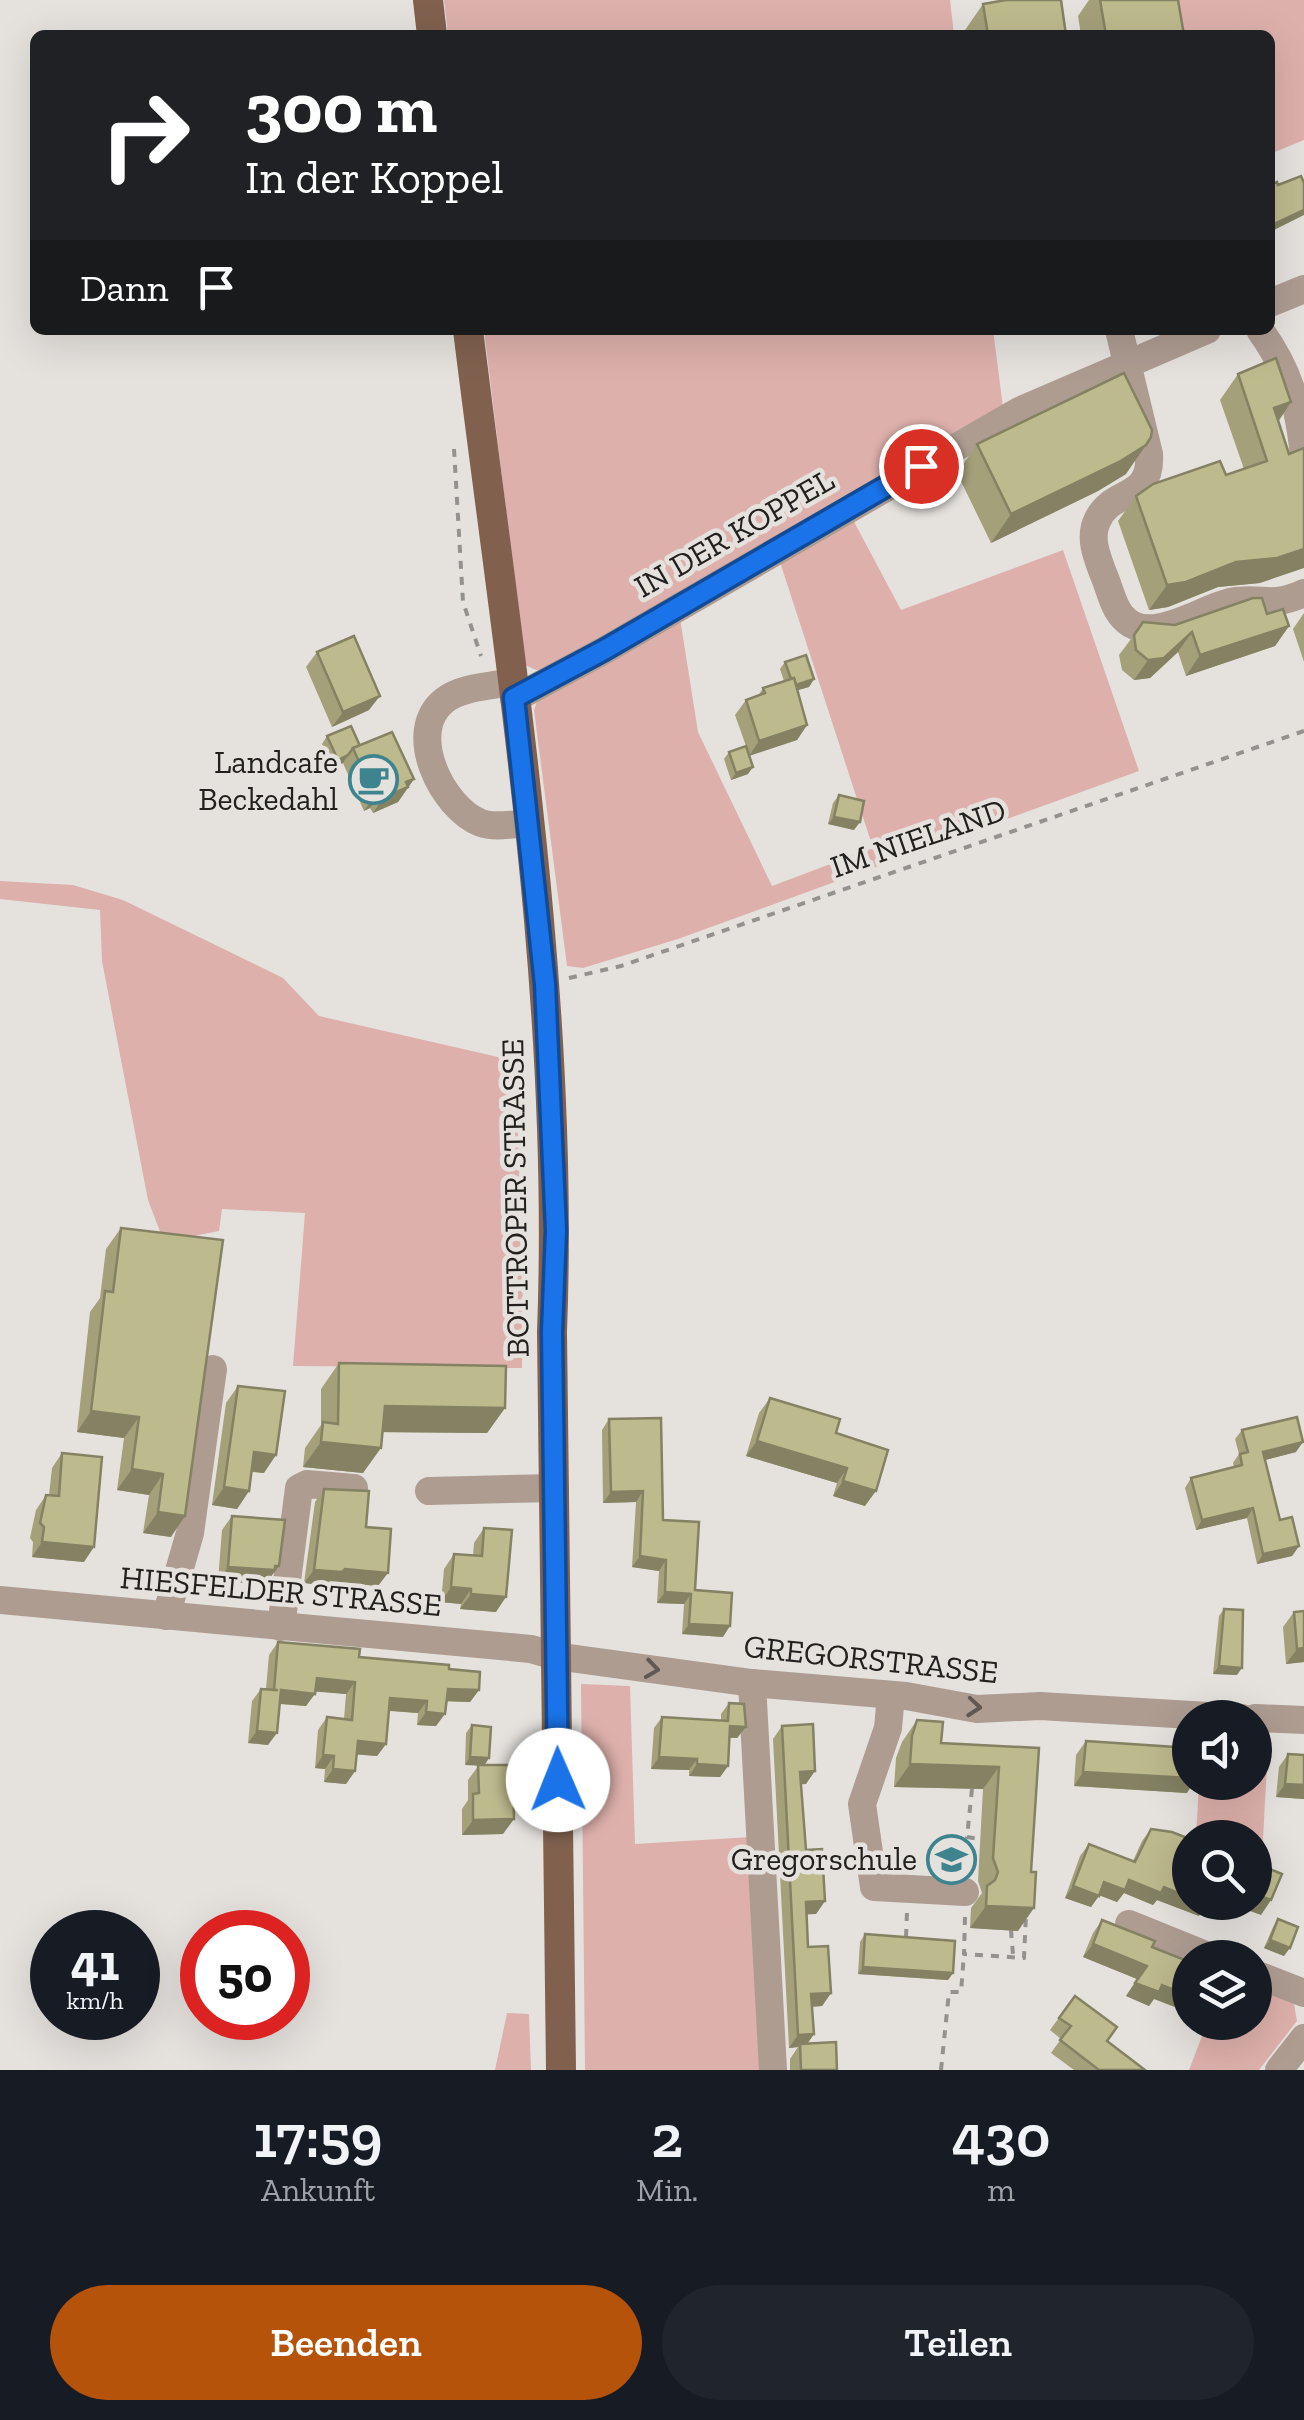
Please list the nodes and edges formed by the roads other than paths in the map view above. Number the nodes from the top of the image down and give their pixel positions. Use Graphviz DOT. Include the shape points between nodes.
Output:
graph roads {
  1 [pos="428,0"];
  2 [pos="431,30"];
  3 [pos="1304,289"];
  4 [pos="1275,301"];
  5 [pos="469,335"];
  6 [pos="1120,335"];
  7 [pos="1195,335"];
  8 [pos="1264,335"];
  9 [pos="1125,365"];
  10 [pos="1304,456"];
  11 [pos="1304,593"];
  12 [pos="505,689"];
  13 [pos="528,823"];
  14 [pos="213,1369"];
  15 [pos="354,1488"];
  16 [pos="555,1488"];
  17 [pos="430,1491"];
  18 [pos="0,1600"];
  19 [pos="166,1616"];
  20 [pos="282,1627"];
  21 [pos="555,1656"];
  22 [pos="752,1683"];
  23 [pos="891,1696"];
  24 [pos="1172,1714"];
  25 [pos="1272,1719"];
  26 [pos="1304,1720"];
  27 [pos="965,1892"];
  28 [pos="1129,1924"];
  29 [pos="1172,1941"];
  30 [pos="1272,1981"];
  31 [pos="1304,1994"];
  32 [pos="1304,2038"];
  33 [pos="561,2070"];
  34 [pos="773,2070"];
  35 [pos="1279,2070"];
  1 -- 2 [label="main road"];
  3 -- 4 [label="street"];
  5 -- 12 [label="main road, BOTTROPER STRASSE"];
  6 -- 9 [label="street"];
  7 -- 9 [label="street, IN DER KOPPEL"];
  8 -- 10 [label="street" via="1282,361 1300,413"];
  9 -- 11 [label="street" via="1150,473 1098,517 1094,531 1094,551 1118,612 1135,626 1154,628 1238,600 1283,602"];
  9 -- 12 [label="street, IN DER KOPPEL" via="1018,411 604,650"];
  12 -- 13 [label="main road, BOTTROPER STRASSE"];
  12 -- 13 [label="street, IN DER KOPPEL" via="446,698 432,712 430,756 456,806 477,822"];
  13 -- 16 [label="main road, BOTTROPER STRASSE" via="545,984 556,1230"];
  14 -- 19 [label="street" via="190,1533"];
  15 -- 20 [label="street" via="300,1488"];
  16 -- 17 [label="street"];
  16 -- 21 [label="main road, BOTTROPER STRASSE"];
  18 -- 19 [label="street, HIESFELDER STRASSE"];
  19 -- 20 [label="street, HIESFELDER STRASSE"];
  20 -- 21 [label="street, HIESFELDER STRASSE"];
  21 -- 22 [label="street, GREGORSTRASSE, one-way"];
  21 -- 33 [label="main road, BOTTROPER STRASSE"];
  22 -- 23 [label="street, GREGORSTRASSE"];
  22 -- 34 [label="street"];
  23 -- 24 [label="street, GREGORSTRASSE, one-way" via="976,1709"];
  23 -- 27 [label="street" via="888,1728 862,1804 874,1887"];
  25 -- 26 [label="street"];
  28 -- 29 [label="street"];
  30 -- 31 [label="street"];
  32 -- 35 [label="street"];
}
